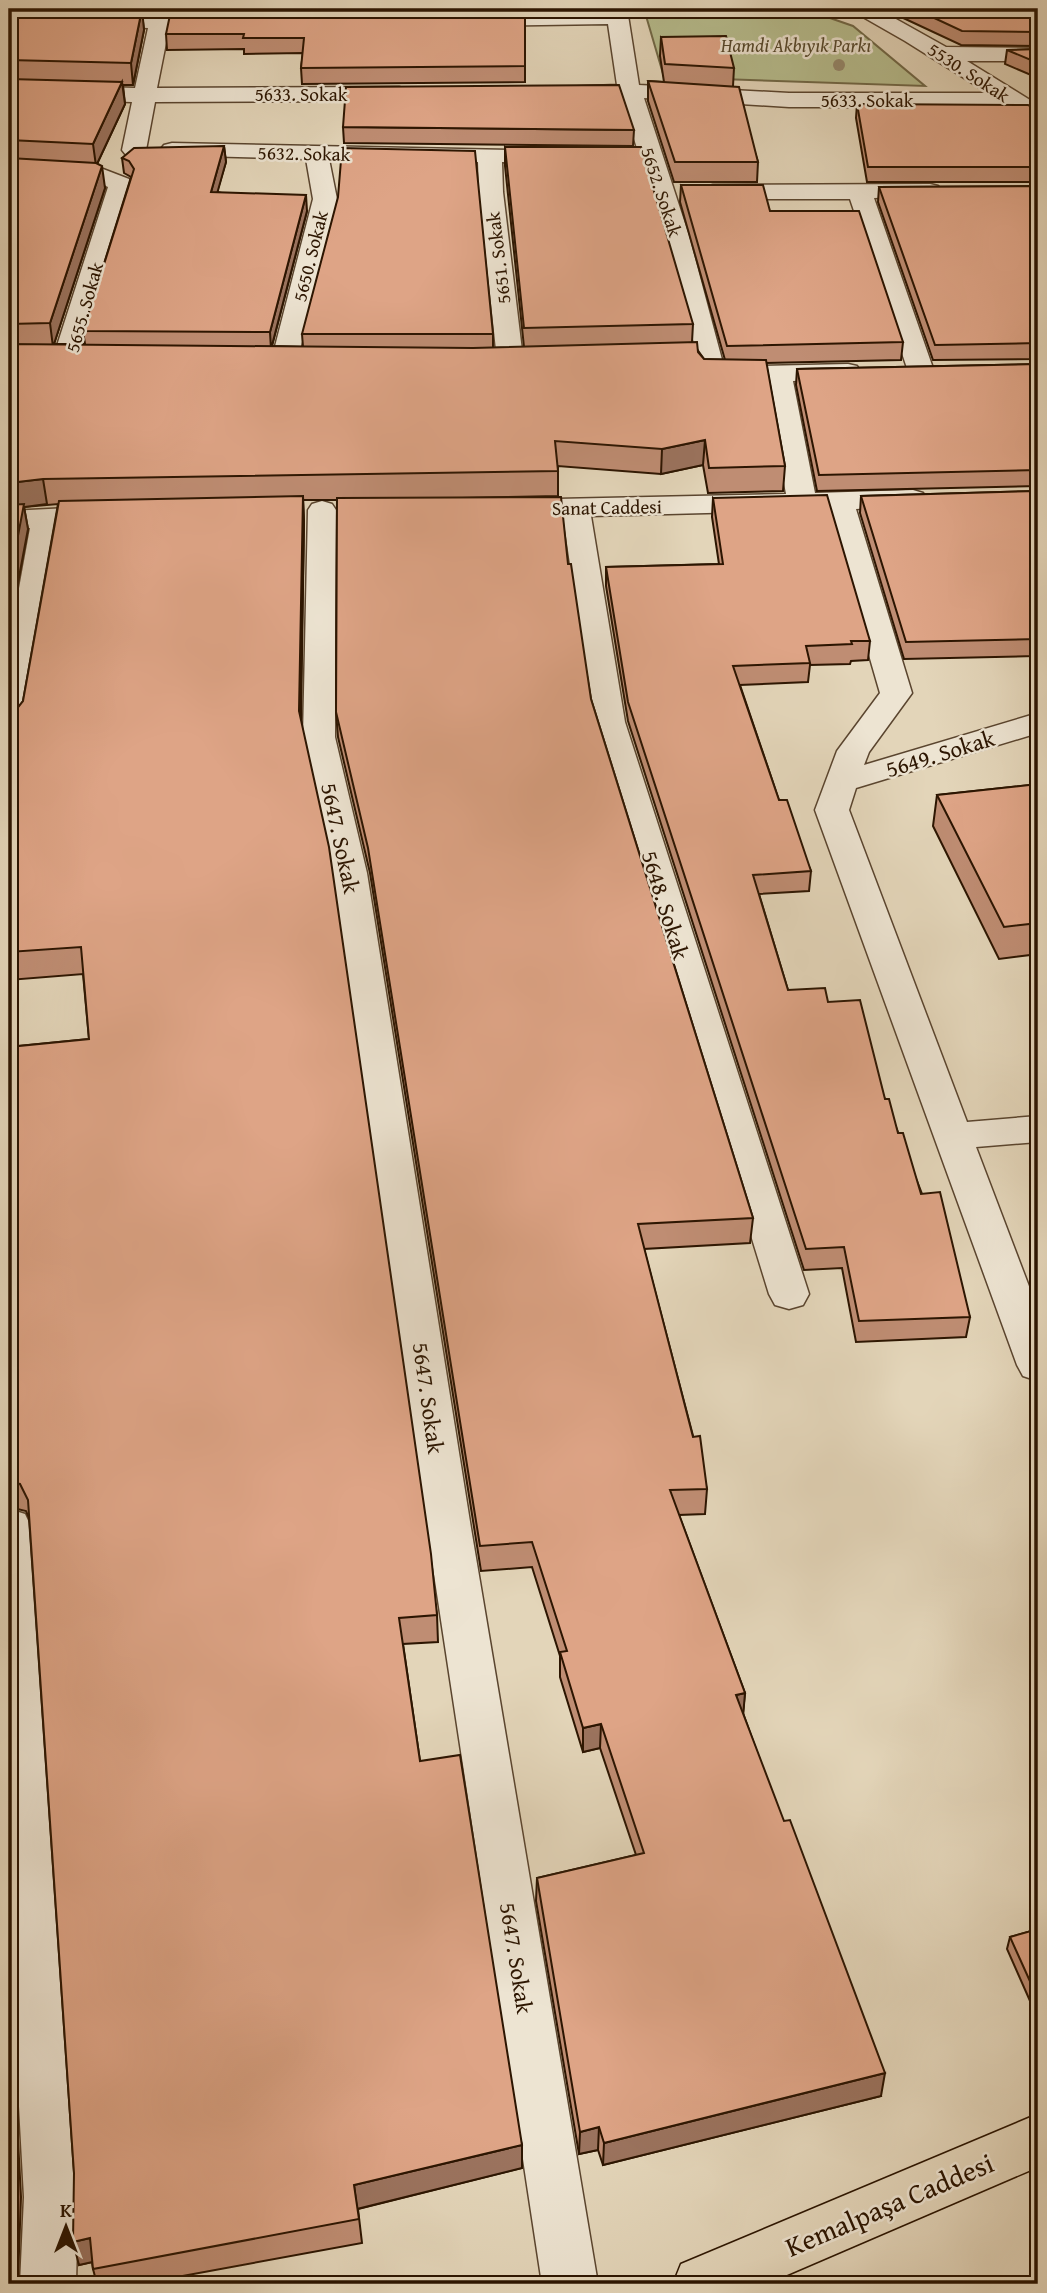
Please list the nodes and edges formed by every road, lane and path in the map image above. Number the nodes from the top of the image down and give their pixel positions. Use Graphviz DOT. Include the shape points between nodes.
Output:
graph roads {
  1 [pos="863,9"];
  2 [pos="617,13"];
  3 [pos="161,15"];
  4 [pos="9,16"];
  5 [pos="456,20"];
  6 [pos="240,21"];
  7 [pos="943,54"];
  8 [pos="1038,54"];
  9 [pos="9,90"];
  10 [pos="630,91"];
  11 [pos="550,92"];
  12 [pos="415,94"];
  13 [pos="145,95"];
  14 [pos="1013,100"];
  15 [pos="1038,115"];
  16 [pos="134,150"];
  17 [pos="316,153"];
  18 [pos="490,156"];
  19 [pos="585,156"];
  20 [pos="625,156"];
  21 [pos="651,156"];
  22 [pos="76,175"];
  23 [pos="103,176"];
  24 [pos="859,191"];
  25 [pos="956,191"];
  26 [pos="662,192"];
  27 [pos="617,356"];
  28 [pos="131,358"];
  29 [pos="537,358"];
  30 [pos="312,359"];
  31 [pos="711,365"];
  32 [pos="778,373"];
  33 [pos="945,498"];
  34 [pos="839,501"];
  35 [pos="802,502"];
  36 [pos="482,509"];
  37 [pos="576,509"];
  38 [pos="321,510"];
  39 [pos="130,514"];
  40 [pos="47,516"];
  41 [pos="9,520"];
  42 [pos="1038,723"];
  43 [pos="9,727"];
  44 [pos="842,782"];
  45 [pos="1038,1129"];
  46 [pos="953,1136"];
  47 [pos="789,1294"];
  48 [pos="1038,1365"];
  49 [pos="9,1527"];
  50 [pos="1038,2140"];
  51 [pos="48,2284"];
  52 [pos="569,2284"];
  53 [pos="701,2284"];
  1 -- 7 [label="street, 5530. Sokak"];
  2 -- 5 [label="street"];
  2 -- 10 [label="street, 5652. Sokak"];
  3 -- 4 [label="street"];
  3 -- 6 [label="street"];
  3 -- 13 [label="street"];
  7 -- 8 [label="street"];
  7 -- 14 [label="street, 5530. Sokak"];
  9 -- 13 [label="street, 5633. Sokak"];
  10 -- 11 [label="street, 5633. Sokak"];
  10 -- 14 [label="street, 5633. Sokak" via="789,100"];
  10 -- 21 [label="street, 5652. Sokak"];
  12 -- 13 [label="street, 5633. Sokak"];
  13 -- 16 [label="street"];
  14 -- 15 [label="street, 5530. Sokak"];
  16 -- 17 [label="street, 5632. Sokak"];
  16 -- 23 [label="street"];
  17 -- 18 [label="street, 5632. Sokak"];
  17 -- 30 [label="street, 5650. Sokak" via="325,199 272,358"];
  18 -- 19 [label="street, 5632. Sokak"];
  18 -- 29 [label="street, 5651. Sokak" via="498,360"];
  20 -- 21 [label="street"];
  21 -- 26 [label="street, 5652. Sokak"];
  22 -- 23 [label="street"];
  23 -- 28 [label="street, 5655. Sokak" via="121,184 55,358"];
  24 -- 25 [label="street"];
  24 -- 26 [label="street"];
  24 -- 32 [label="street" via="908,371"];
  26 -- 31 [label="street, 5652. Sokak"];
  27 -- 31 [label="street"];
  31 -- 32 [label="street"];
  32 -- 35 [label="street"];
  33 -- 34 [label="street, Sanat Caddesi"];
  34 -- 35 [label="street, Sanat Caddesi"];
  34 -- 44 [label="street" via="896,693 853,751"];
  35 -- 37 [label="street, Sanat Caddesi"];
  36 -- 37 [label="street, Sanat Caddesi"];
  37 -- 47 [label="street, 5648. Sokak" via="609,722"];
  38 -- 52 [label="street, 5647. Sokak" via="319,737 351,873"];
  39 -- 40 [label="street"];
  40 -- 41 [label="street"];
  40 -- 43 [label="street"];
  42 -- 44 [label="street, 5649. Sokak"];
  44 -- 46 [label="street" via="832,810"];
  45 -- 46 [label="street"];
  46 -- 48 [label="street"];
  49 -- 51 [label="street" via="51,2196"];
  50 -- 53 [label="main road, Kemalpaşa Caddesi"];
}
